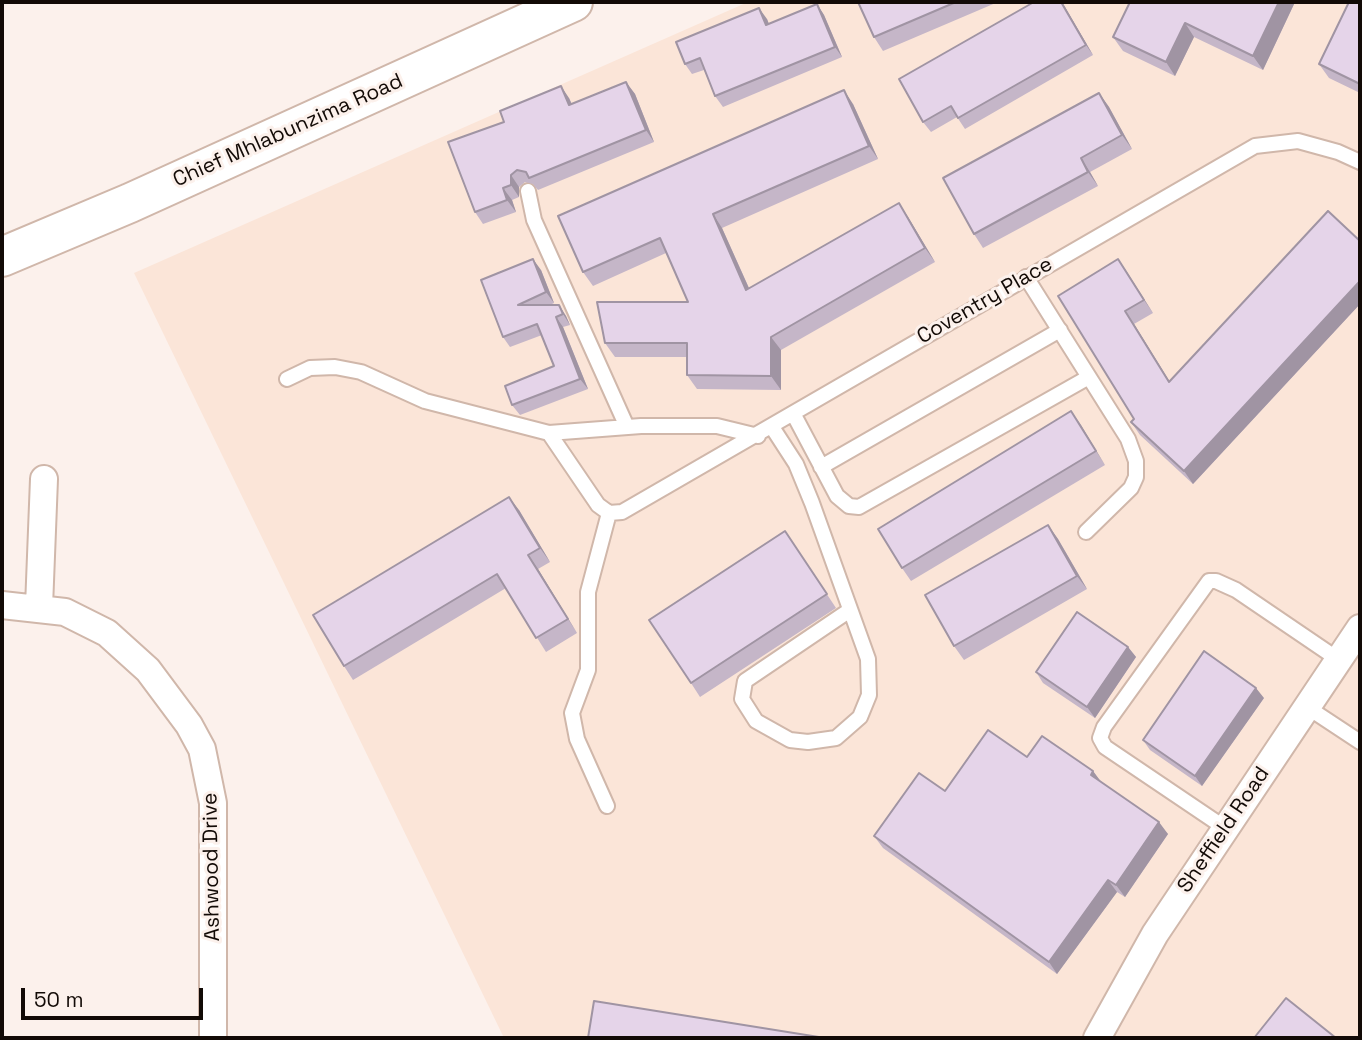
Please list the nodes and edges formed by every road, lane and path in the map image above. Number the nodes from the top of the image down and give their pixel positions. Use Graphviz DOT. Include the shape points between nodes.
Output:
graph roads {
  1 [pos="573,2"];
  2 [pos="1360,162"];
  3 [pos="528,191"];
  4 [pos="2,257"];
  5 [pos="1026,276"];
  6 [pos="1060,330"];
  7 [pos="1089,377"];
  8 [pos="287,379"];
  9 [pos="794,415"];
  10 [pos="627,427"];
  11 [pos="772,427"];
  12 [pos="549,433"];
  13 [pos="758,436"];
  14 [pos="821,467"];
  15 [pos="44,478"];
  16 [pos="615,513"];
  17 [pos="1086,532"];
  18 [pos="2,605"];
  19 [pos="39,607"];
  20 [pos="850,610"];
  21 [pos="1360,628"];
  22 [pos="1339,660"];
  23 [pos="1307,707"];
  24 [pos="1360,742"];
  25 [pos="607,806"];
  26 [pos="1225,828"];
  27 [pos="213,1038"];
  28 [pos="1097,1038"];
  1 -- 4 [label="main road, Chief Mhlabunzima Road"];
  2 -- 5 [label="lane, Coventry Place" via="1298,141 1255,146"];
  3 -- 10 [label="lane" via="534,220"];
  5 -- 6 [label="lane"];
  5 -- 9 [label="lane, Coventry Place"];
  6 -- 7 [label="lane"];
  6 -- 14 [label="lane"];
  7 -- 14 [label="lane" via="864,506 842,502"];
  7 -- 17 [label="lane" via="1128,439 1136,477 1120,501"];
  8 -- 12 [label="lane" via="310,368 361,372 425,401"];
  9 -- 11 [label="lane, Coventry Place"];
  9 -- 14 [label="lane"];
  10 -- 12 [label="lane"];
  10 -- 13 [label="lane" via="717,426"];
  11 -- 13 [label="lane, Coventry Place"];
  11 -- 20 [label="lane" via="796,464"];
  12 -- 16 [label="lane" via="594,499"];
  13 -- 16 [label="lane, Coventry Place"];
  15 -- 19 [label="street"];
  16 -- 25 [label="lane" via="588,592 588,670 572,713 577,739"];
  18 -- 19 [label="street, Ashwood Drive"];
  19 -- 27 [label="street, Ashwood Drive" via="86,620 127,649 168,695 202,749 213,803"];
  20 -- 20 [label="lane" via="746,681 742,699 755,722 780,736 808,742 836,738 860,717 869,695 869,668"];
  21 -- 22 [label="street, Sheffield Road"];
  22 -- 23 [label="street, Sheffield Road"];
  22 -- 26 [label="lane" via="1226,584 1209,581 1104,727 1100,738 1105,747"];
  23 -- 24 [label="lane"];
  23 -- 26 [label="street, Sheffield Road"];
  26 -- 28 [label="street, Sheffield Road" via="1155,933"];
}
